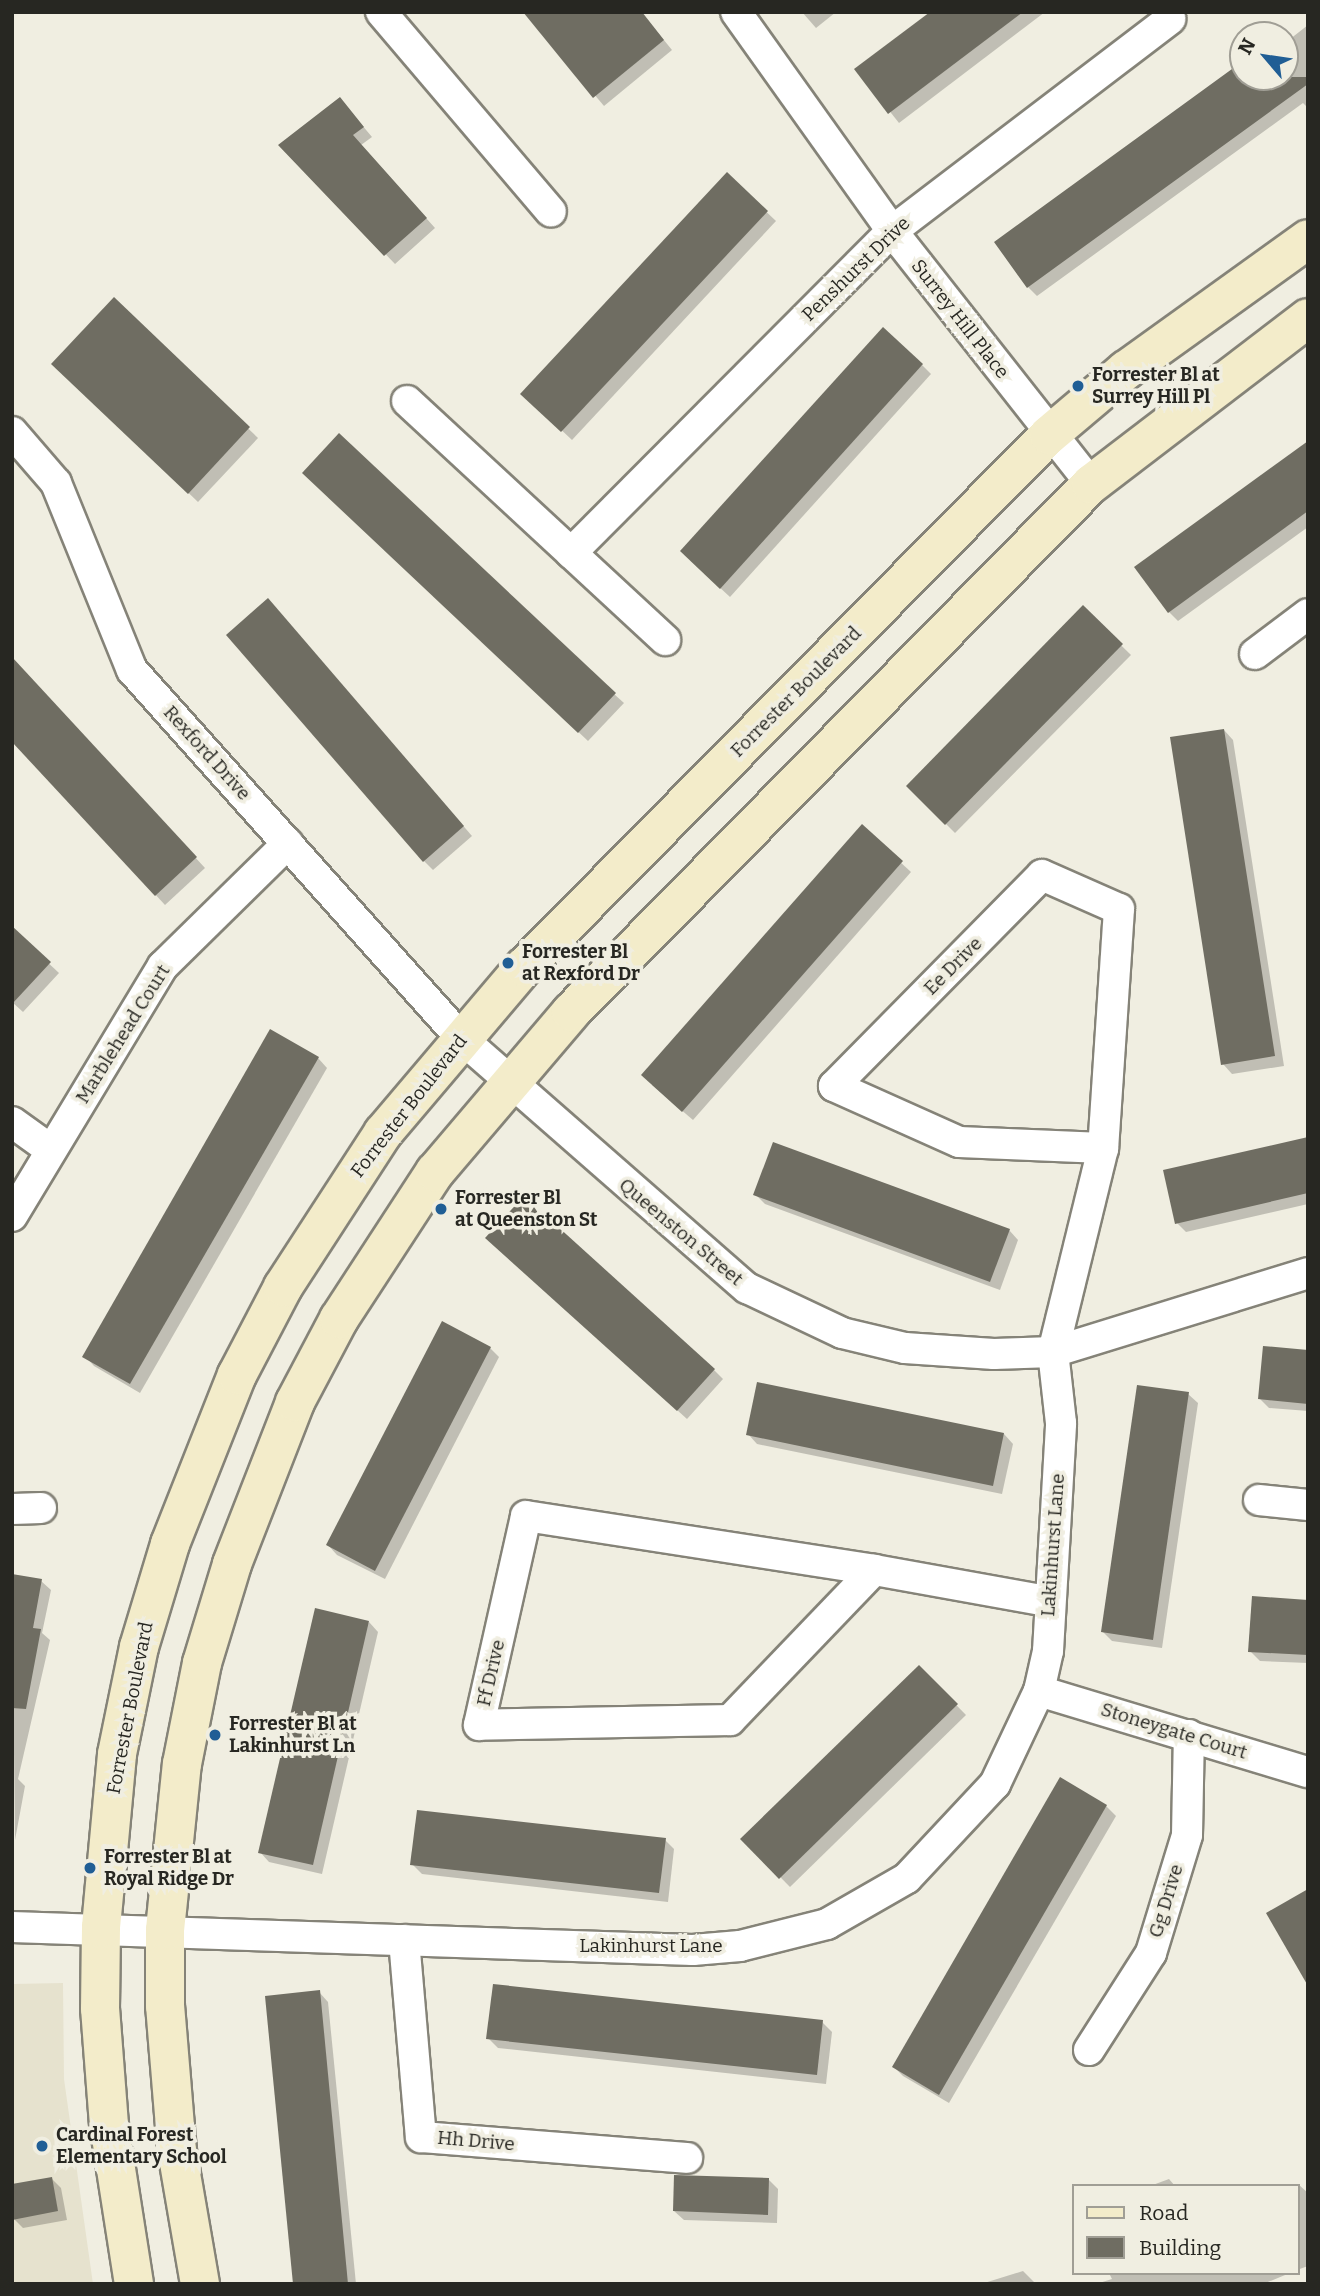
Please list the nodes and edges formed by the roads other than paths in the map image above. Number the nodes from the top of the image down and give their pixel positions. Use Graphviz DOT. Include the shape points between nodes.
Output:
graph roads {
  1 [pos="382,12"];
  2 [pos="736,12"];
  3 [pos="1170,19"];
  4 [pos="551,212"];
  5 [pos="892,230"];
  6 [pos="1308,239"];
  7 [pos="1308,318"];
  8 [pos="407,401"];
  9 [pos="12,432"];
  10 [pos="1049,435"];
  11 [pos="1091,484"];
  12 [pos="571,553"];
  13 [pos="1308,614"];
  14 [pos="665,640"];
  15 [pos="1255,654"];
  16 [pos="288,843"];
  17 [pos="461,1038"];
  18 [pos="509,1081"];
  19 [pos="12,1122"];
  20 [pos="1103,1148"];
  21 [pos="51,1150"];
  22 [pos="12,1216"];
  23 [pos="1308,1273"];
  24 [pos="1054,1352"];
  25 [pos="1259,1500"];
  26 [pos="1308,1504"];
  27 [pos="874,1570"];
  28 [pos="1047,1601"];
  29 [pos="1039,1691"];
  30 [pos="1189,1735"];
  31 [pos="1308,1772"];
  32 [pos="12,1927"];
  33 [pos="100,1927"];
  34 [pos="165,1930"];
  35 [pos="404,1940"];
  36 [pos="1089,2050"];
  37 [pos="687,2158"];
  38 [pos="134,2284"];
  39 [pos="200,2284"];
  1 -- 4 [label="street"];
  2 -- 5 [label="street, Surrey Hill Place"];
  3 -- 5 [label="street, Penshurst Drive"];
  5 -- 10 [label="street, Surrey Hill Place"];
  5 -- 12 [label="street, Penshurst Drive"];
  6 -- 10 [label="street, Forrester Boulevard" via="1126,370"];
  7 -- 11 [label="street"];
  8 -- 12 [label="street"];
  9 -- 16 [label="street, Rexford Drive" via="56,483 132,670"];
  10 -- 11 [label="street, Surrey Hill Place"];
  10 -- 17 [label="street, Forrester Boulevard"];
  11 -- 18 [label="street"];
  12 -- 14 [label="street"];
  13 -- 15 [label="street"];
  16 -- 17 [label="street, Rexford Drive"];
  16 -- 21 [label="street, Marblehead Court" via="163,966"];
  17 -- 18 [label="street, Queenston Street"];
  17 -- 33 [label="street, Forrester Boulevard" via="383,1133 290,1275 202,1458 139,1647 117,1754"];
  18 -- 24 [label="street, Queenston Street" via="714,1264 787,1310 905,1348"];
  18 -- 34 [label="street" via="435,1172 339,1319 262,1482 202,1663 182,1764"];
  19 -- 21 [label="street"];
  20 -- 20 [label="street, Ee Drive" via="959,1142 834,1086 1042,875 1119,909"];
  20 -- 24 [label="street, Ee Drive"];
  21 -- 22 [label="street, Marblehead Court"];
  23 -- 24 [label="street, Queenston Street"];
  24 -- 28 [label="street, Lakinhurst Lane" via="1061,1423"];
  25 -- 26 [label="street"];
  27 -- 27 [label="street, Ff Drive" via="730,1720 479,1725 526,1516"];
  27 -- 28 [label="street, Ff Drive"];
  28 -- 29 [label="street, Lakinhurst Lane" via="1048,1651"];
  29 -- 30 [label="street, Stoneygate Court"];
  29 -- 35 [label="street, Lakinhurst Lane" via="1010,1758 969,1818 907,1878 827,1924 740,1946 693,1950"];
  30 -- 31 [label="street, Stoneygate Court"];
  30 -- 36 [label="street, Gg Drive" via="1187,1835 1150,1954"];
  32 -- 33 [label="street, Lakinhurst Lane"];
  33 -- 34 [label="street, Lakinhurst Lane"];
  33 -- 38 [label="street, Forrester Boulevard" via="104,2085"];
  34 -- 35 [label="street, Lakinhurst Lane"];
  34 -- 39 [label="street" via="169,2079"];
  35 -- 37 [label="street, Hh Drive" via="421,2137"];
}
